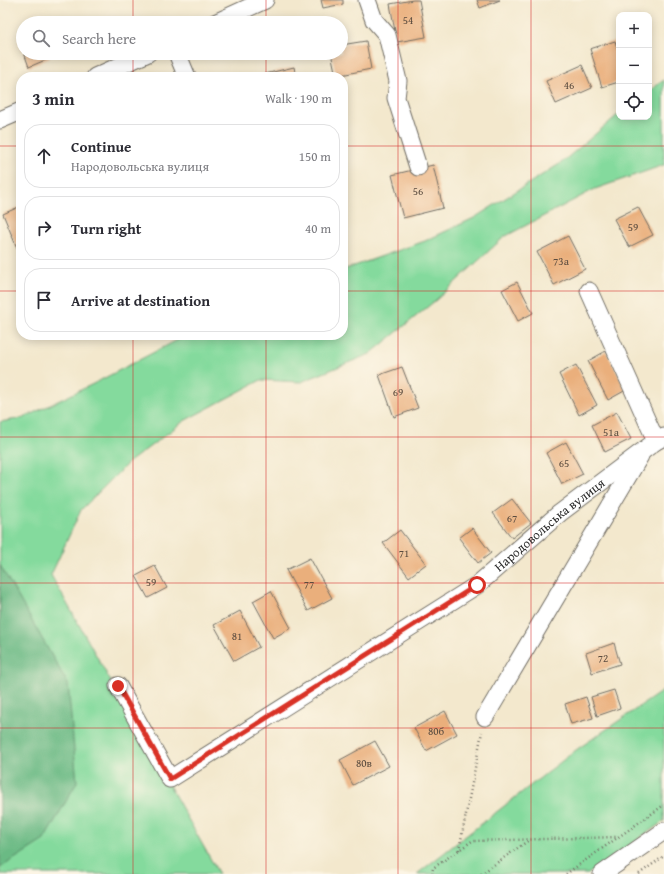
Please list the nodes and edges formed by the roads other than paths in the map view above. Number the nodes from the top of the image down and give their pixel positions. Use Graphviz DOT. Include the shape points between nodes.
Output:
graph roads {
  1 [pos="265,0"];
  2 [pos="367,0"];
  3 [pos="230,16"];
  4 [pos="133,60"];
  5 [pos="180,60"];
  6 [pos="106,72"];
  7 [pos="185,72"];
  8 [pos="16,113"];
  9 [pos="0,120"];
  10 [pos="418,167"];
  11 [pos="589,291"];
  12 [pos="657,442"];
  13 [pos="118,686"];
  14 [pos="485,717"];
  15 [pos="664,831"];
  16 [pos="602,874"];
  1 -- 3 [label="street"];
  2 -- 10 [label="street" via="374,20 387,35 398,81 396,98"];
  4 -- 6 [label="street"];
  5 -- 7 [label="street"];
  8 -- 9 [label="street"];
  11 -- 12 [label="street"];
  12 -- 13 [label="street, Народовольська вулиця" via="560,513 477,585 170,779"];
  12 -- 14 [label="street"];
  15 -- 16 [label="street"];
}
